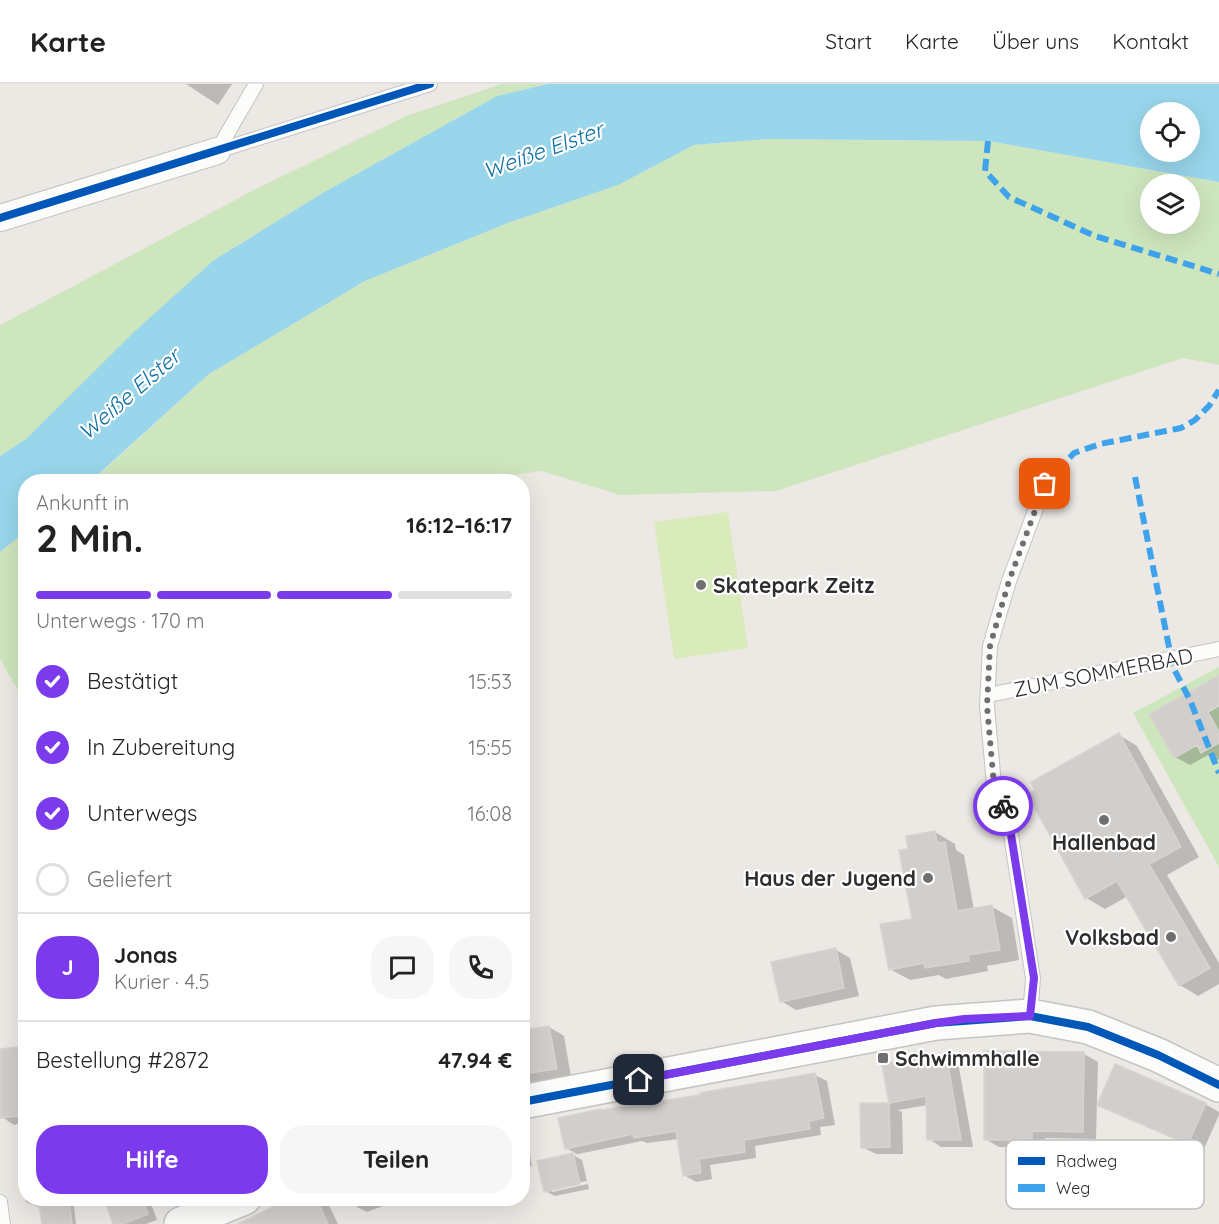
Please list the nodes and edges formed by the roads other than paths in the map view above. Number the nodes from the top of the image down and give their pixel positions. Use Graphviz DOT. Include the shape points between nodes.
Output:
graph roads {
  1 [pos="256,84"];
  2 [pos="430,84"];
  3 [pos="217,152"];
  4 [pos="0,218"];
  5 [pos="1045,484"];
  6 [pos="1219,649"];
  7 [pos="988,695"];
  8 [pos="1030,1016"];
  9 [pos="1219,1085"];
  10 [pos="530,1100"];
  11 [pos="0,1202"];
  12 [pos="225,1206"];
  13 [pos="3,1224"];
  14 [pos="181,1224"];
  1 -- 3 [label="lane"];
  2 -- 3 [label="lane"];
  3 -- 4 [label="street"];
  5 -- 7 [label="lane, ZUM SOMMERBAD" via="990,646"];
  6 -- 7 [label="lane, ZUM SOMMERBAD"];
  7 -- 8 [label="lane, ZUM SOMMERBAD" via="994,785 1009,822 1034,978"];
  8 -- 9 [label="street" via="1088,1027 1158,1054"];
  8 -- 10 [label="street" via="936,1023"];
  11 -- 13 [label="lane"];
  12 -- 14 [label="street"];
}
